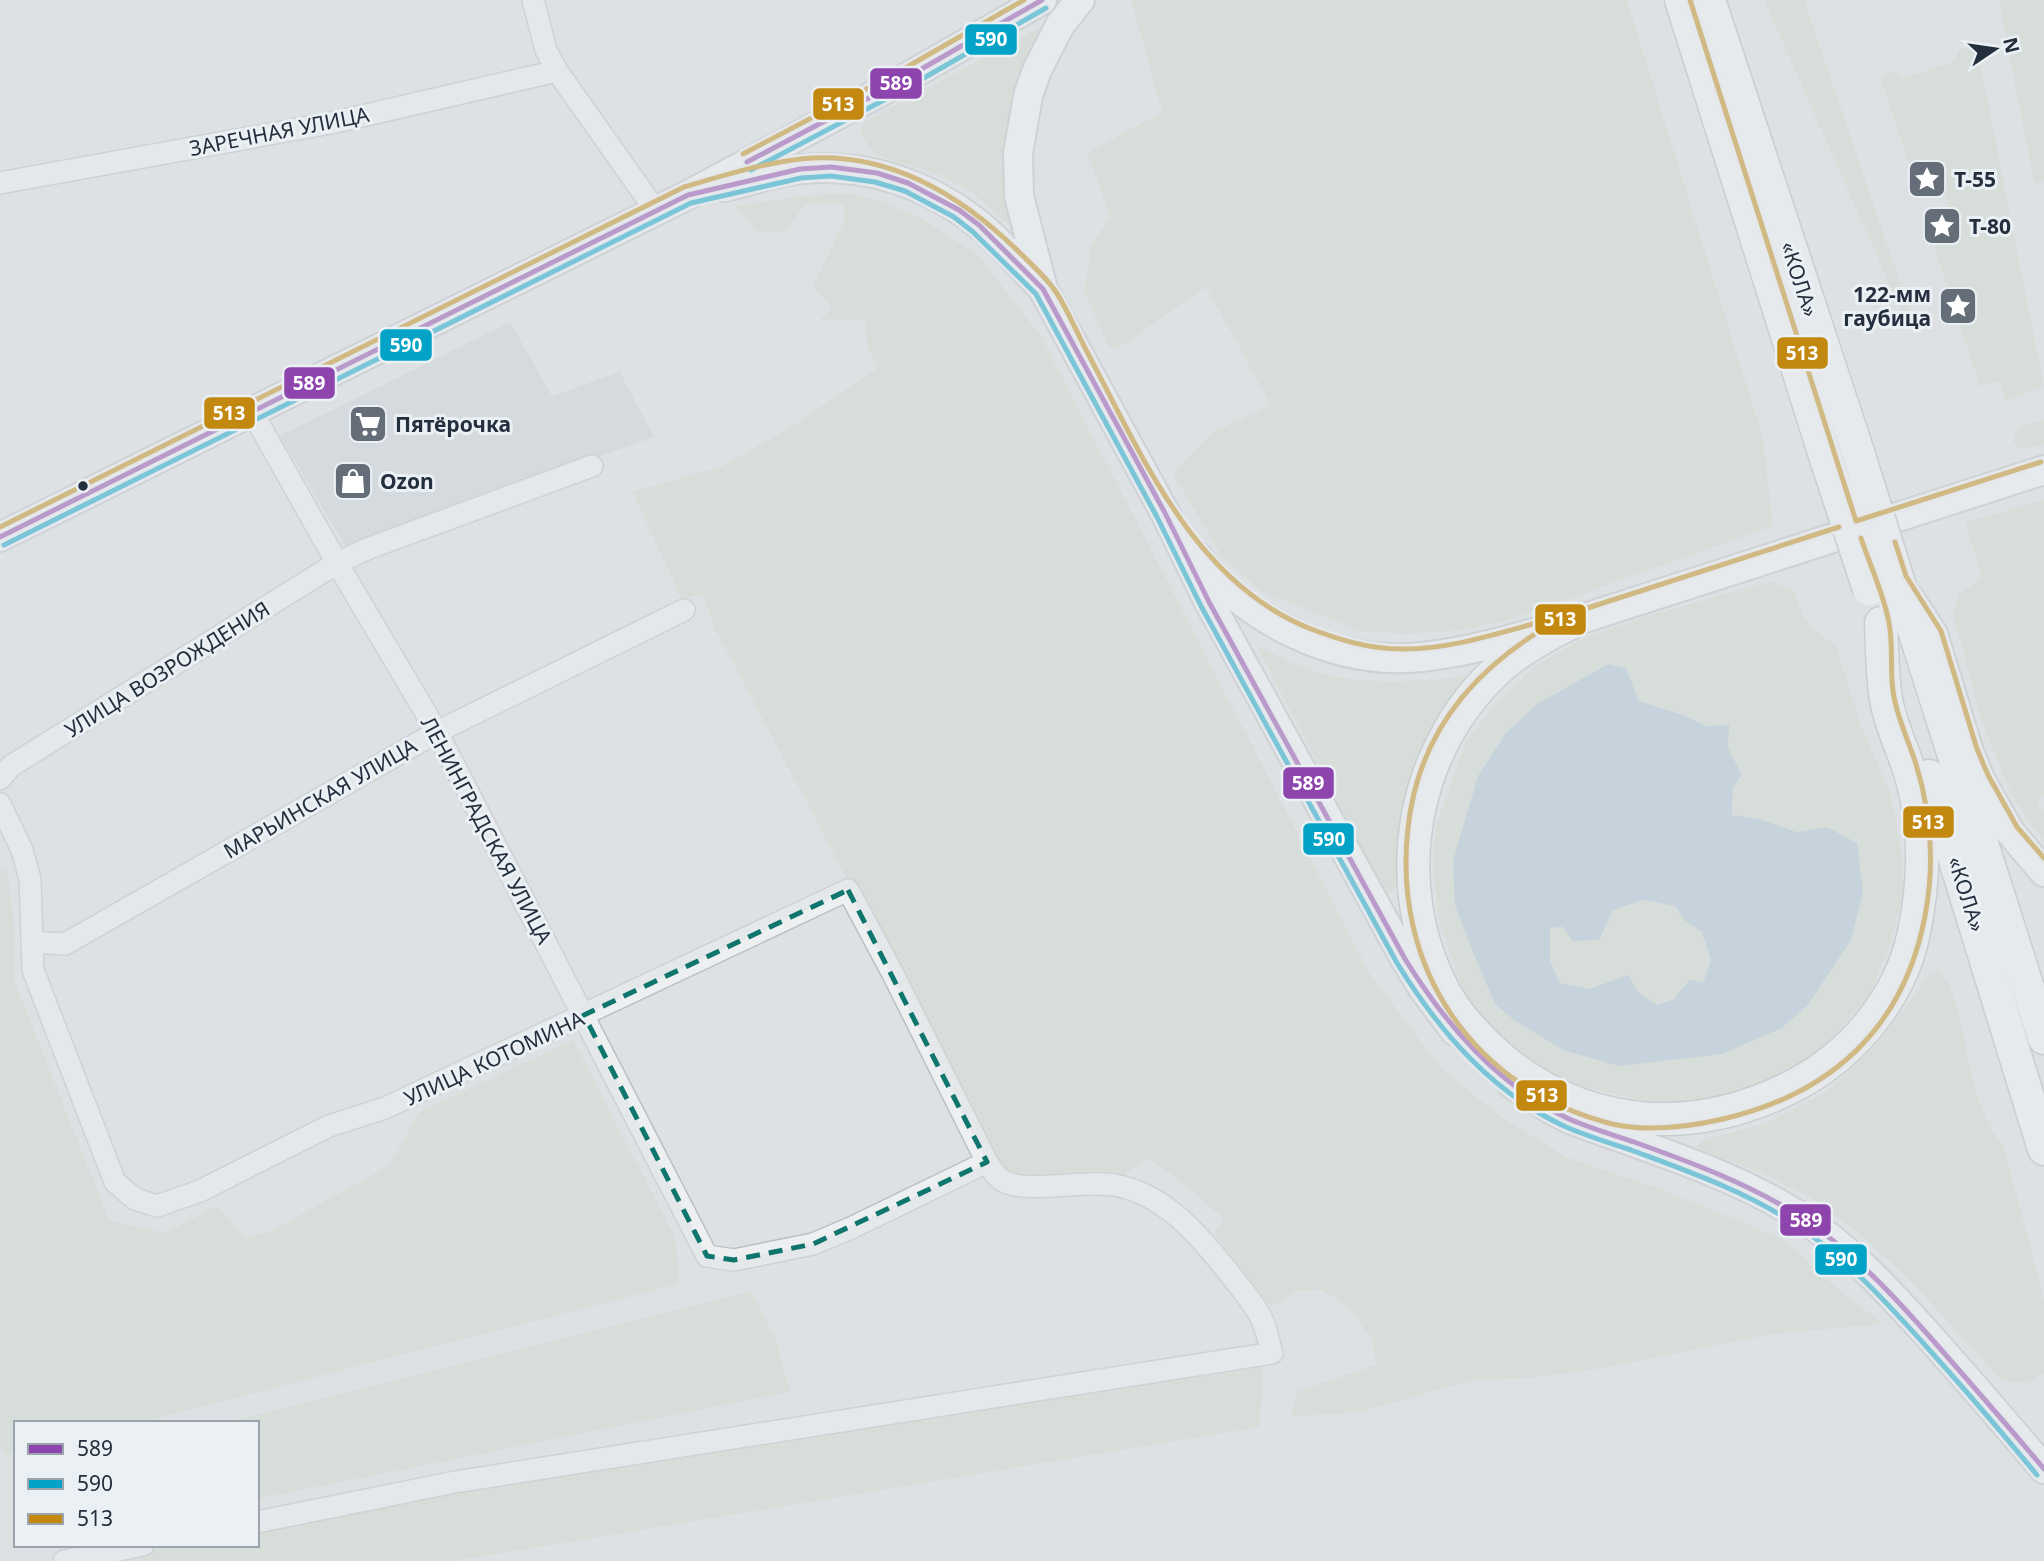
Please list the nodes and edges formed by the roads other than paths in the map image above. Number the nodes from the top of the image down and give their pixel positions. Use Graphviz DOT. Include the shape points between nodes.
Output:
graph roads {
  1 [pos="533,0"];
  2 [pos="1042,0"];
  3 [pos="1080,0"];
  4 [pos="1681,0"];
  5 [pos="1709,0"];
  6 [pos="556,71"];
  7 [pos="0,183"];
  8 [pos="688,195"];
  9 [pos="656,211"];
  10 [pos="1043,289"];
  11 [pos="252,412"];
  12 [pos="592,466"];
  13 [pos="2044,470"];
  14 [pos="1165,513"];
  15 [pos="0,537"];
  16 [pos="337,564"];
  17 [pos="1883,585"];
  18 [pos="684,610"];
  19 [pos="1575,621"];
  20 [pos="1881,624"];
  21 [pos="437,732"];
  22 [pos="0,779"];
  23 [pos="0,804"];
  24 [pos="2044,872"];
  25 [pos="32,942"];
  26 [pos="584,1015"];
  27 [pos="2044,1038"];
  28 [pos="2044,1149"];
  29 [pos="986,1162"];
  30 [pos="2044,1469"];
  31 [pos="259,1522"];
  32 [pos="133,1547"];
  33 [pos="64,1561"];
  1 -- 6 [label="street"];
  2 -- 8 [label="main road"];
  3 -- 10 [label="main road" via="1060,24 1037,70 1020,143 1020,196"];
  4 -- 17 [label="highway, «КОЛА», bridge" via="1827,462"];
  5 -- 17 [label="highway, «КОЛА», bridge" via="1858,452"];
  6 -- 7 [label="street, ЗАРЕЧНАЯ УЛИЦА" via="336,122"];
  6 -- 9 [label="street"];
  8 -- 9 [label="main road"];
  8 -- 10 [label="main road" via="800,169 831,167 877,173 908,183 959,210"];
  9 -- 11 [label="main road"];
  10 -- 14 [label="main road"];
  11 -- 15 [label="main road"];
  11 -- 16 [label="street, ЛЕНИНГРАДСКАЯ УЛИЦА"];
  12 -- 16 [label="street, УЛИЦА ВОЗРОЖДЕНИЯ"];
  13 -- 19 [label="main road"];
  14 -- 19 [label="main road" via="1200,561 1245,605 1292,633 1345,650 1407,658 1509,640"];
  14 -- 30 [label="main road" via="1405,959 1462,1039 1488,1066 1549,1108 1734,1181 1827,1234 1885,1287"];
  16 -- 21 [label="street, ЛЕНИНГРАДСКАЯ УЛИЦА"];
  16 -- 22 [label="street, УЛИЦА ВОЗРОЖДЕНИЯ" via="11,766"];
  17 -- 20 [label="highway, «КОЛА»"];
  17 -- 24 [label="main road" via="1933,634 1969,752 1994,808"];
  17 -- 27 [label="highway, «КОЛА»"];
  18 -- 21 [label="street, МАРЬИНСКАЯ УЛИЦА"];
  19 -- 20 [label="highway" via="1545,635 1504,664 1451,726 1431,766 1418,815 1413,869 1417,915 1446,995 1472,1031 1498,1056 1575,1104 1649,1119 1733,1109 1785,1090 1814,1074 1853,1042 1893,991 1914,936 1921,893 1922,832 1911,776 1886,700"];
  20 -- 28 [label="highway, «КОЛА»"];
  21 -- 25 [label="street, МАРЬИНСКАЯ УЛИЦА" via="65,944"];
  21 -- 26 [label="street, ЛЕНИНГРАДСКАЯ УЛИЦА"];
  23 -- 25 [label="street" via="30,879"];
  25 -- 26 [label="street, УЛИЦА КОТОМИНА" via="33,970 115,1182 135,1199 157,1206 200,1191 329,1126 385,1108"];
  26 -- 29 [label="street, ЛЕНИНГРАДСКАЯ УЛИЦА" via="707,1256 734,1260 813,1244"];
  26 -- 29 [label="street, УЛИЦА КОТОМИНА" via="848,890"];
  29 -- 31 [label="street" via="999,1179 1019,1187 1097,1182 1121,1186 1167,1208 1189,1225 1244,1292 1263,1321 1272,1353 455,1482"];
  32 -- 33 [label="street"];
}
